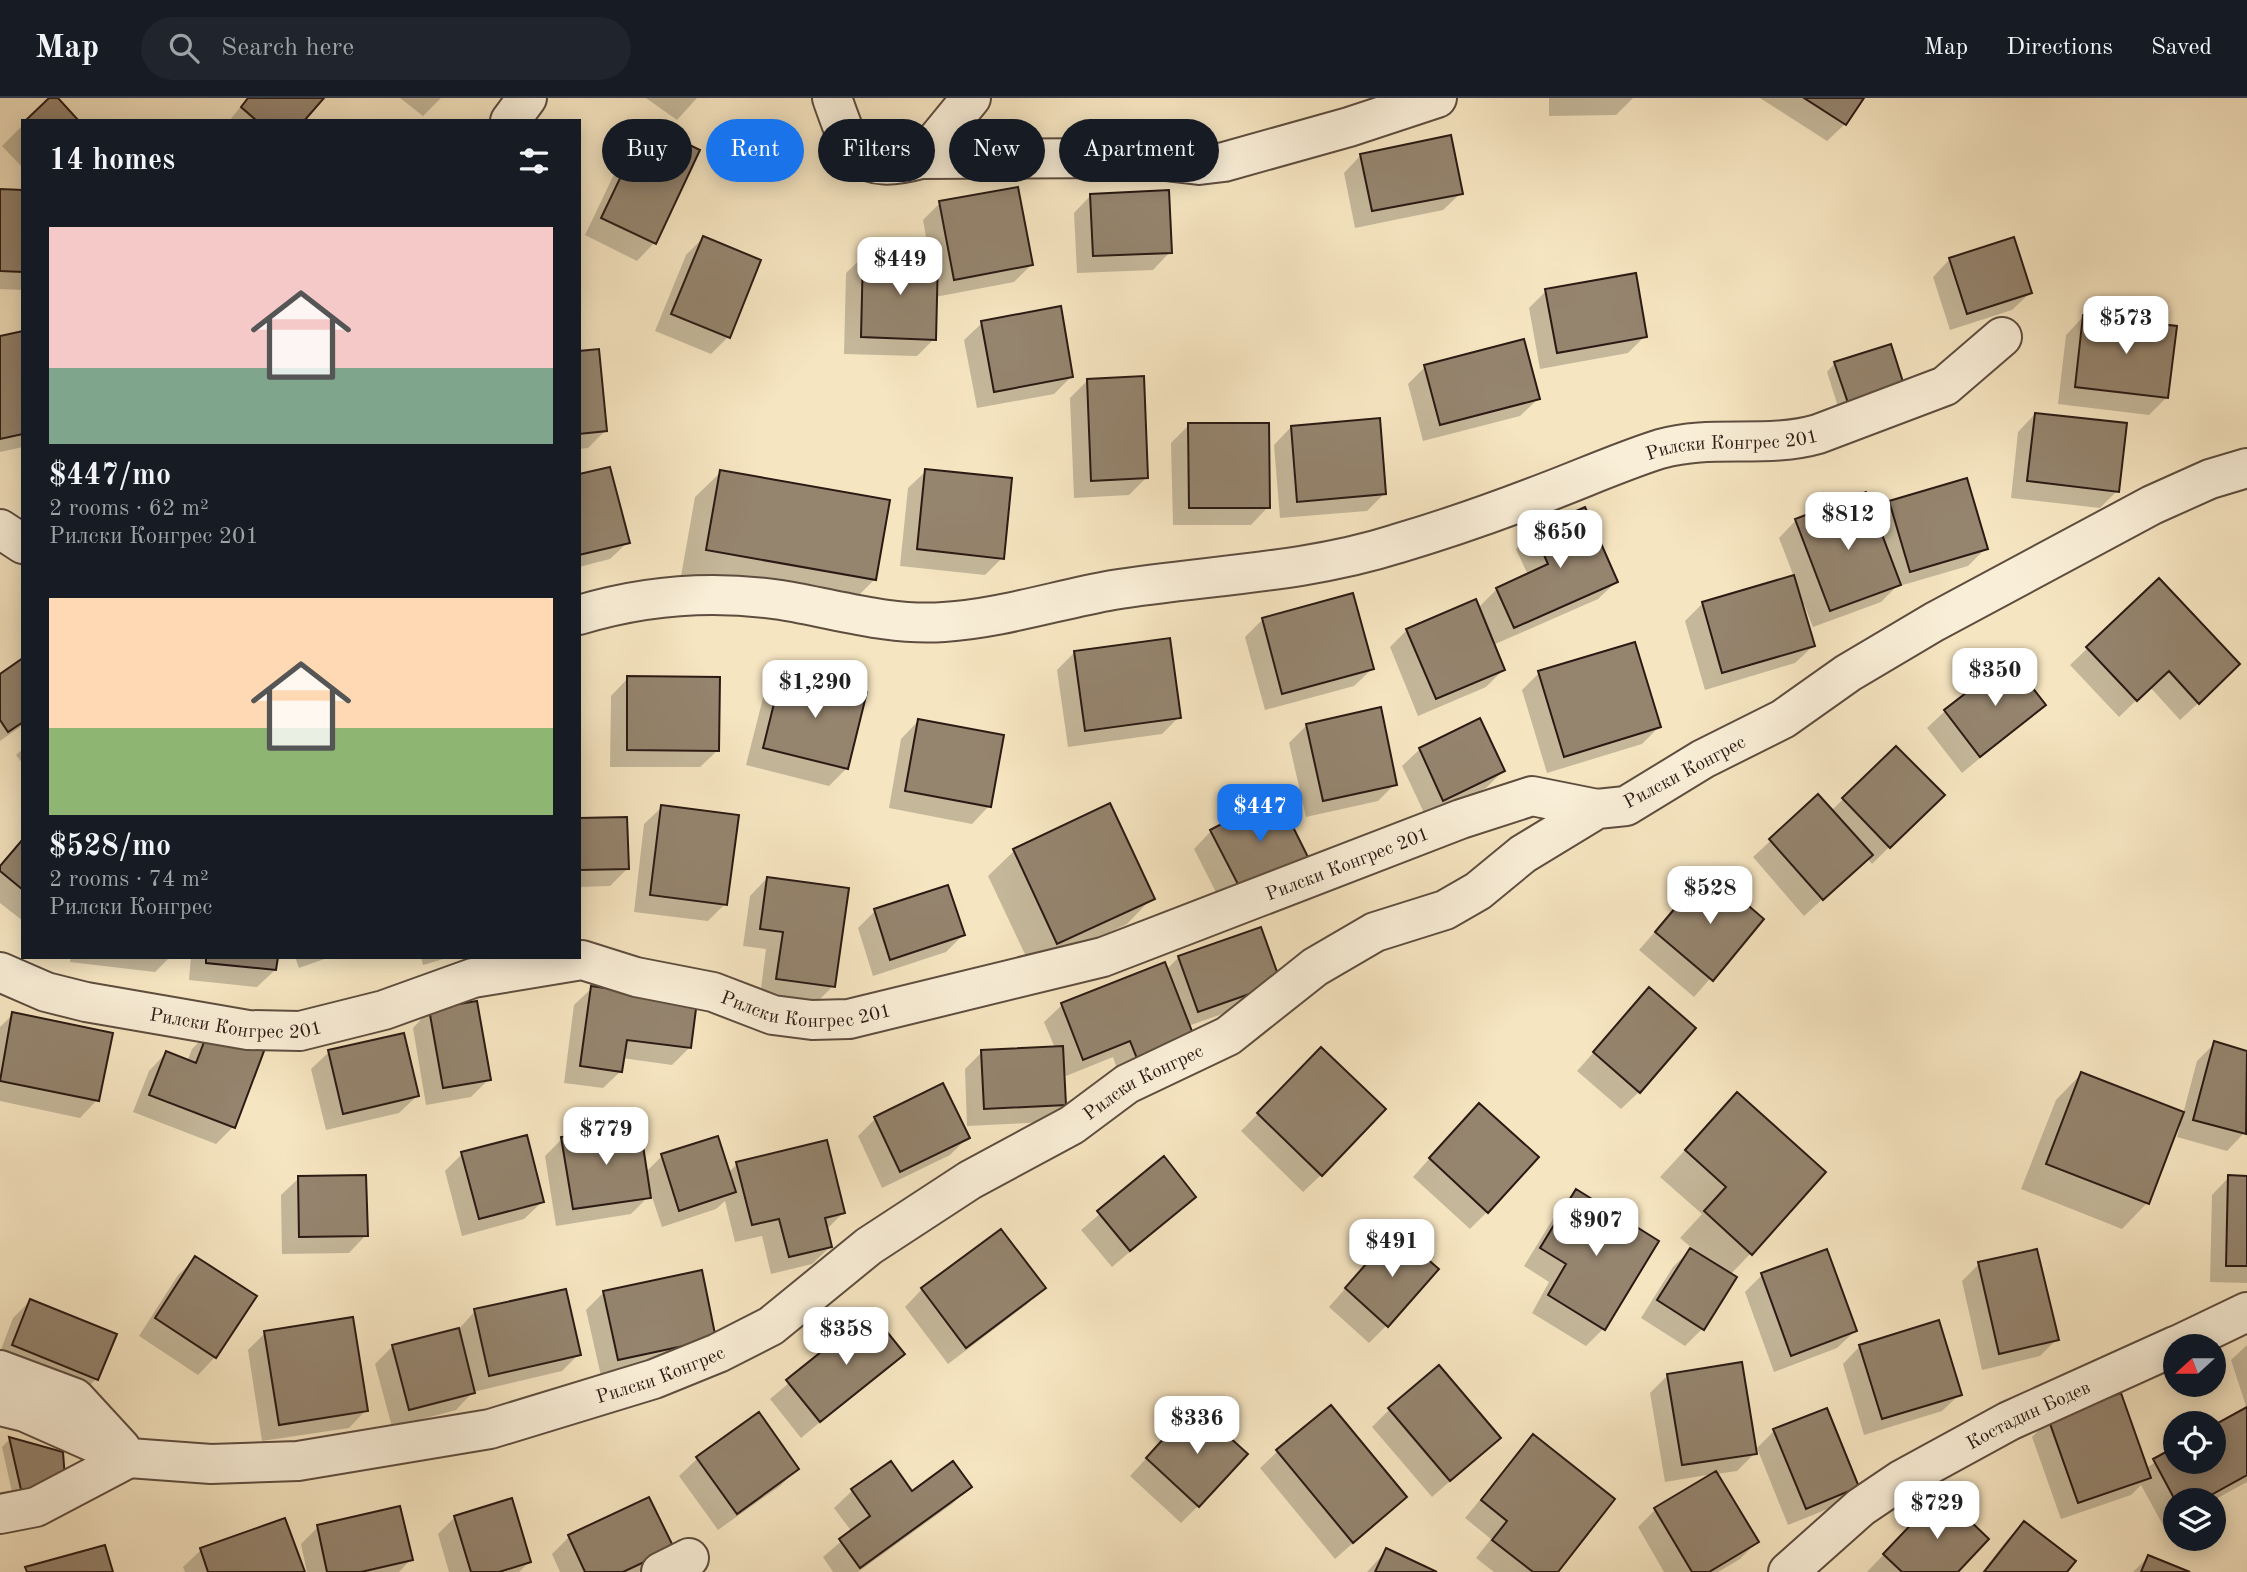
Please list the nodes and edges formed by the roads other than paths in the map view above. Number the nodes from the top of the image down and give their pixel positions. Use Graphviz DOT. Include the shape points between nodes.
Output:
graph roads {
  1 [pos="527,98"];
  2 [pos="832,98"];
  3 [pos="971,98"];
  4 [pos="1437,98"];
  5 [pos="511,119"];
  6 [pos="839,119"];
  7 [pos="935,142"];
  8 [pos="935,159"];
  9 [pos="2002,337"];
  10 [pos="2247,468"];
  11 [pos="0,529"];
  12 [pos="21,543"];
  13 [pos="581,615"];
  14 [pos="1597,809"];
  15 [pos="0,972"];
  16 [pos="2247,1312"];
  17 [pos="2201,1334"];
  18 [pos="2163,1352"];
  19 [pos="0,1370"];
  20 [pos="0,1406"];
  21 [pos="129,1458"];
  22 [pos="0,1514"];
  23 [pos="1788,1572"];
  1 -- 5 [label="street"];
  2 -- 6 [label="street"];
  3 -- 7 [label="street"];
  4 -- 8 [label="street" via="1212,164 1140,158"];
  9 -- 13 [label="street, Рилски Конгрес 201" via="1945,386 1818,434 1771,442 1701,440 1661,449 1395,545 1306,564 1113,590 944,622 904,623 779,600 697,593"];
  10 -- 14 [label="street, Рилски Конгрес" via="2152,505 1934,622 1848,673 1783,719 1703,759 1626,806"];
  11 -- 12 [label="street"];
  14 -- 15 [label="street, Рилски Конгрес 201" via="1532,796 1103,957 849,1019 773,1015 713,992 636,977 582,960 473,978 384,1010 300,1031 248,1030 86,1002 46,992"];
  14 -- 21 [label="street, Рилски Конгрес" via="1523,854 1445,911 1375,932 1315,967 1228,1037 1127,1084 1072,1125 970,1180 869,1246 771,1326 718,1353 654,1379 490,1429 298,1461 211,1464"];
  16 -- 17 [label="street, Костадин Бодев"];
  18 -- 23 [label="street, Костадин Бодев" via="2009,1422 1901,1480 1861,1507"];
  19 -- 21 [label="street" via="75,1398"];
  20 -- 21 [label="street" via="25,1412"];
  21 -- 22 [label="street" via="36,1507"];
}
